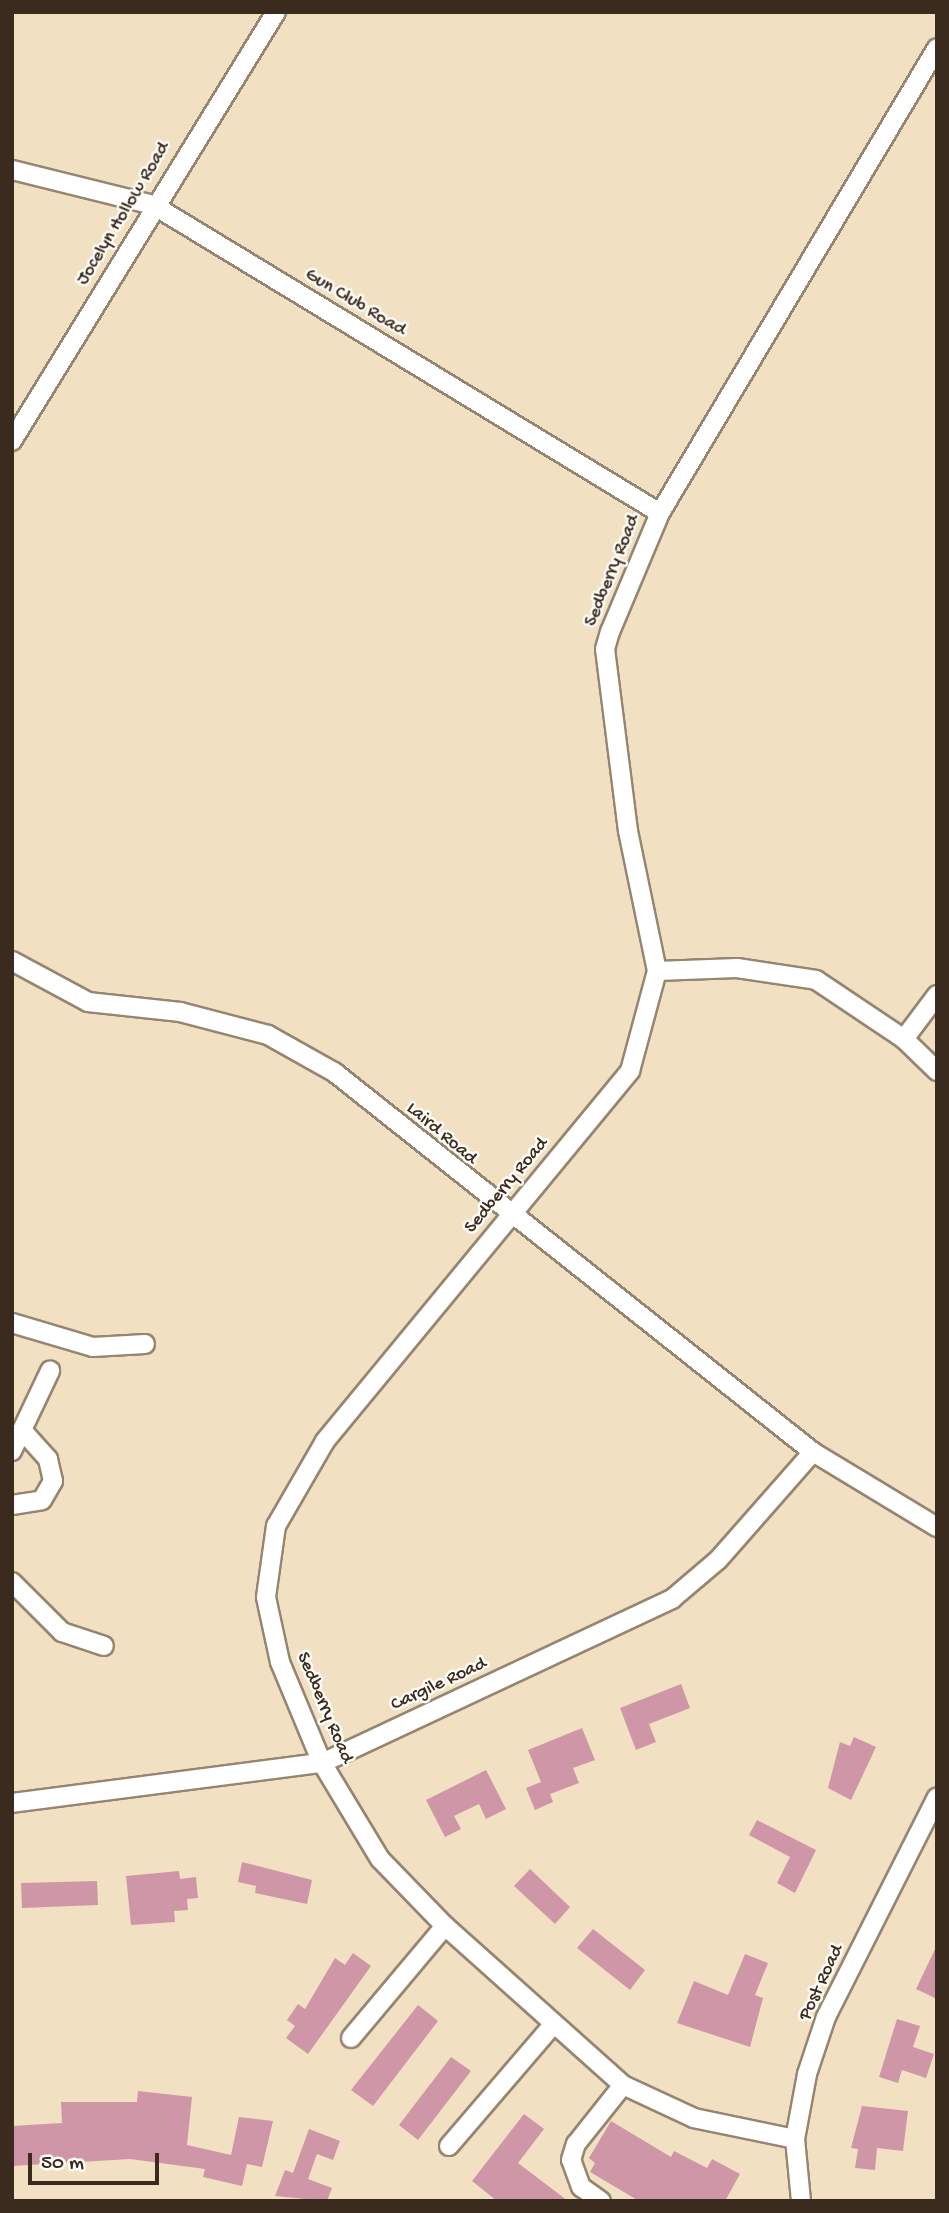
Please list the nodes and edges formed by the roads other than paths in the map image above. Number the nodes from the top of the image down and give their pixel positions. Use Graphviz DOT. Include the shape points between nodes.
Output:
graph roads {
  1 [pos="276,12"];
  2 [pos="937,48"];
  3 [pos="12,170"];
  4 [pos="153,205"];
  5 [pos="12,441"];
  6 [pos="660,513"];
  7 [pos="12,961"];
  8 [pos="657,971"];
  9 [pos="937,995"];
  10 [pos="904,1039"];
  11 [pos="937,1071"];
  12 [pos="508,1217"];
  13 [pos="12,1324"];
  14 [pos="145,1344"];
  15 [pos="50,1371"];
  16 [pos="22,1430"];
  17 [pos="12,1451"];
  18 [pos="813,1452"];
  19 [pos="12,1505"];
  20 [pos="937,1527"];
  21 [pos="12,1581"];
  22 [pos="104,1646"];
  23 [pos="322,1763"];
  24 [pos="937,1797"];
  25 [pos="12,1803"];
  26 [pos="444,1926"];
  27 [pos="552,2026"];
  28 [pos="351,2038"];
  29 [pos="623,2085"];
  30 [pos="795,2140"];
  31 [pos="449,2146"];
  32 [pos="601,2201"];
  33 [pos="801,2201"];
  1 -- 4 [label="street, Jocelyn Hollow Road"];
  2 -- 6 [label="street, Sedberry Road"];
  3 -- 4 [label="street, Gun Club Road"];
  4 -- 5 [label="street, Jocelyn Hollow Road"];
  4 -- 6 [label="street, Gun Club Road"];
  6 -- 8 [label="street, Sedberry Road" via="605,649 628,831"];
  7 -- 12 [label="street, Laird Road" via="88,1002 180,1012 268,1035 334,1072"];
  8 -- 10 [label="street" via="737,968 816,980"];
  8 -- 12 [label="street, Sedberry Road" via="630,1071"];
  9 -- 10 [label="street"];
  10 -- 11 [label="street"];
  12 -- 18 [label="street, Laird Road"];
  12 -- 23 [label="street, Sedberry Road" via="325,1441 276,1526 266,1597 280,1662"];
  13 -- 14 [label="street" via="93,1347"];
  15 -- 16 [label="street"];
  16 -- 17 [label="street"];
  16 -- 19 [label="street" via="48,1459 53,1481 42,1500"];
  18 -- 20 [label="street, Laird Road"];
  18 -- 23 [label="street, Cargile Road" via="718,1560 672,1599"];
  21 -- 22 [label="street" via="62,1632"];
  23 -- 25 [label="street, Cargile Road"];
  23 -- 26 [label="street, Sedberry Road" via="380,1859"];
  24 -- 30 [label="street, Post Road" via="826,2017 807,2074"];
  26 -- 27 [label="street, Sedberry Road"];
  26 -- 28 [label="street"];
  27 -- 29 [label="street, Sedberry Road"];
  27 -- 31 [label="street"];
  29 -- 30 [label="street, Sedberry Road" via="694,2119"];
  29 -- 32 [label="street" via="576,2144 571,2160 581,2187"];
  30 -- 33 [label="street, Post Road"];
}
